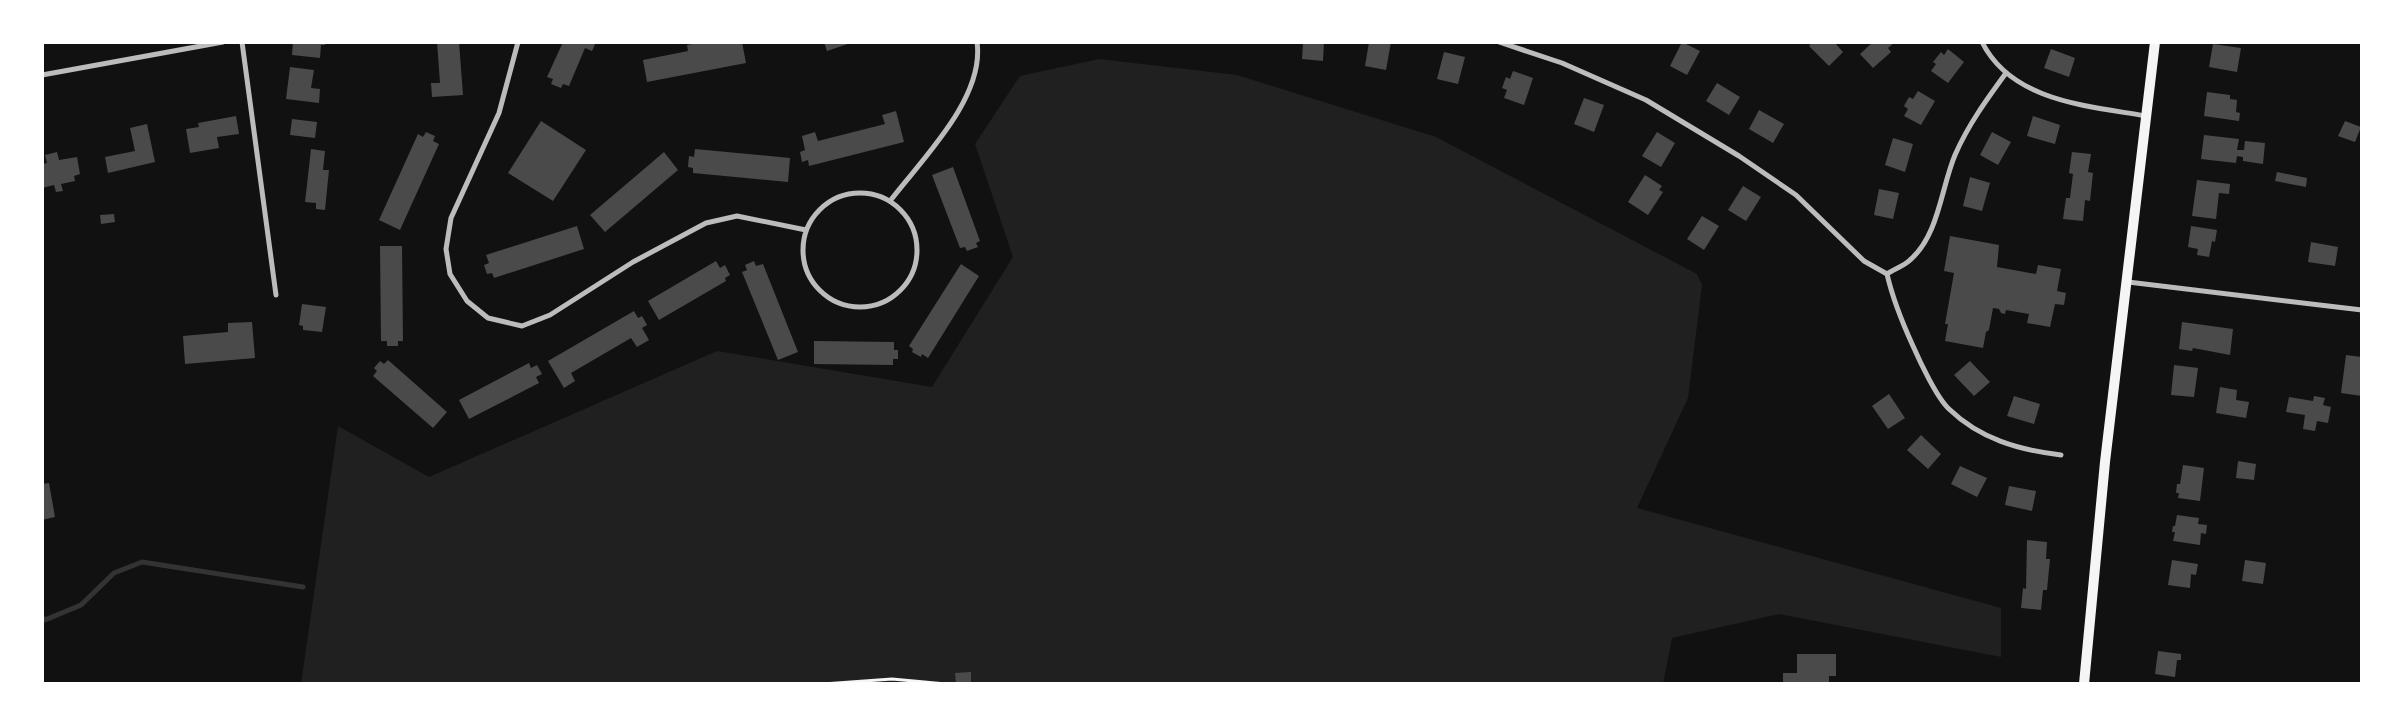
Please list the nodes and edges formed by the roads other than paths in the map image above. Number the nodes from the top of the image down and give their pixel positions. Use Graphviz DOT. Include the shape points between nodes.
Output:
graph roads {
  1 [pos="223,42"];
  2 [pos="242,42"];
  3 [pos="518,42"];
  4 [pos="977,42"];
  5 [pos="1499,42"];
  6 [pos="1982,42"];
  7 [pos="2155,42"];
  8 [pos="2006,73"];
  9 [pos="42,75"];
  10 [pos="2146,116"];
  11 [pos="890,201"];
  12 [pos="806,230"];
  13 [pos="1887,274"];
  14 [pos="2128,282"];
  15 [pos="276,295"];
  16 [pos="2362,310"];
  17 [pos="2061,455"];
  18 [pos="2084,684"];
  1 -- 9 [label="street"];
  2 -- 15 [label="street"];
  3 -- 12 [label="street" via="499,113 451,218 446,249 450,274 467,301 488,318 522,326 550,315 633,262 706,223 737,216"];
  4 -- 11 [label="street" via="979,58 974,79 957,116"];
  5 -- 13 [label="street" via="1562,63 1646,100 1796,194 1864,261"];
  6 -- 8 [label="street"];
  7 -- 10 [label="main road"];
  8 -- 10 [label="street" via="2068,103"];
  8 -- 13 [label="street" via="1975,117 1956,154 1925,242 1910,260"];
  10 -- 14 [label="main road"];
  11 -- 12 [label="street" via="858,193 841,196 826,204"];
  11 -- 12 [label="street" via="913,227 917,261 911,278 899,293 884,303 866,308 847,306 830,299 816,287 806,271 802,253"];
  13 -- 17 [label="street" via="1892,299 1920,362 1948,408 1974,429 2010,446"];
  14 -- 16 [label="street"];
  14 -- 18 [label="main road" via="2105,462"];
}
